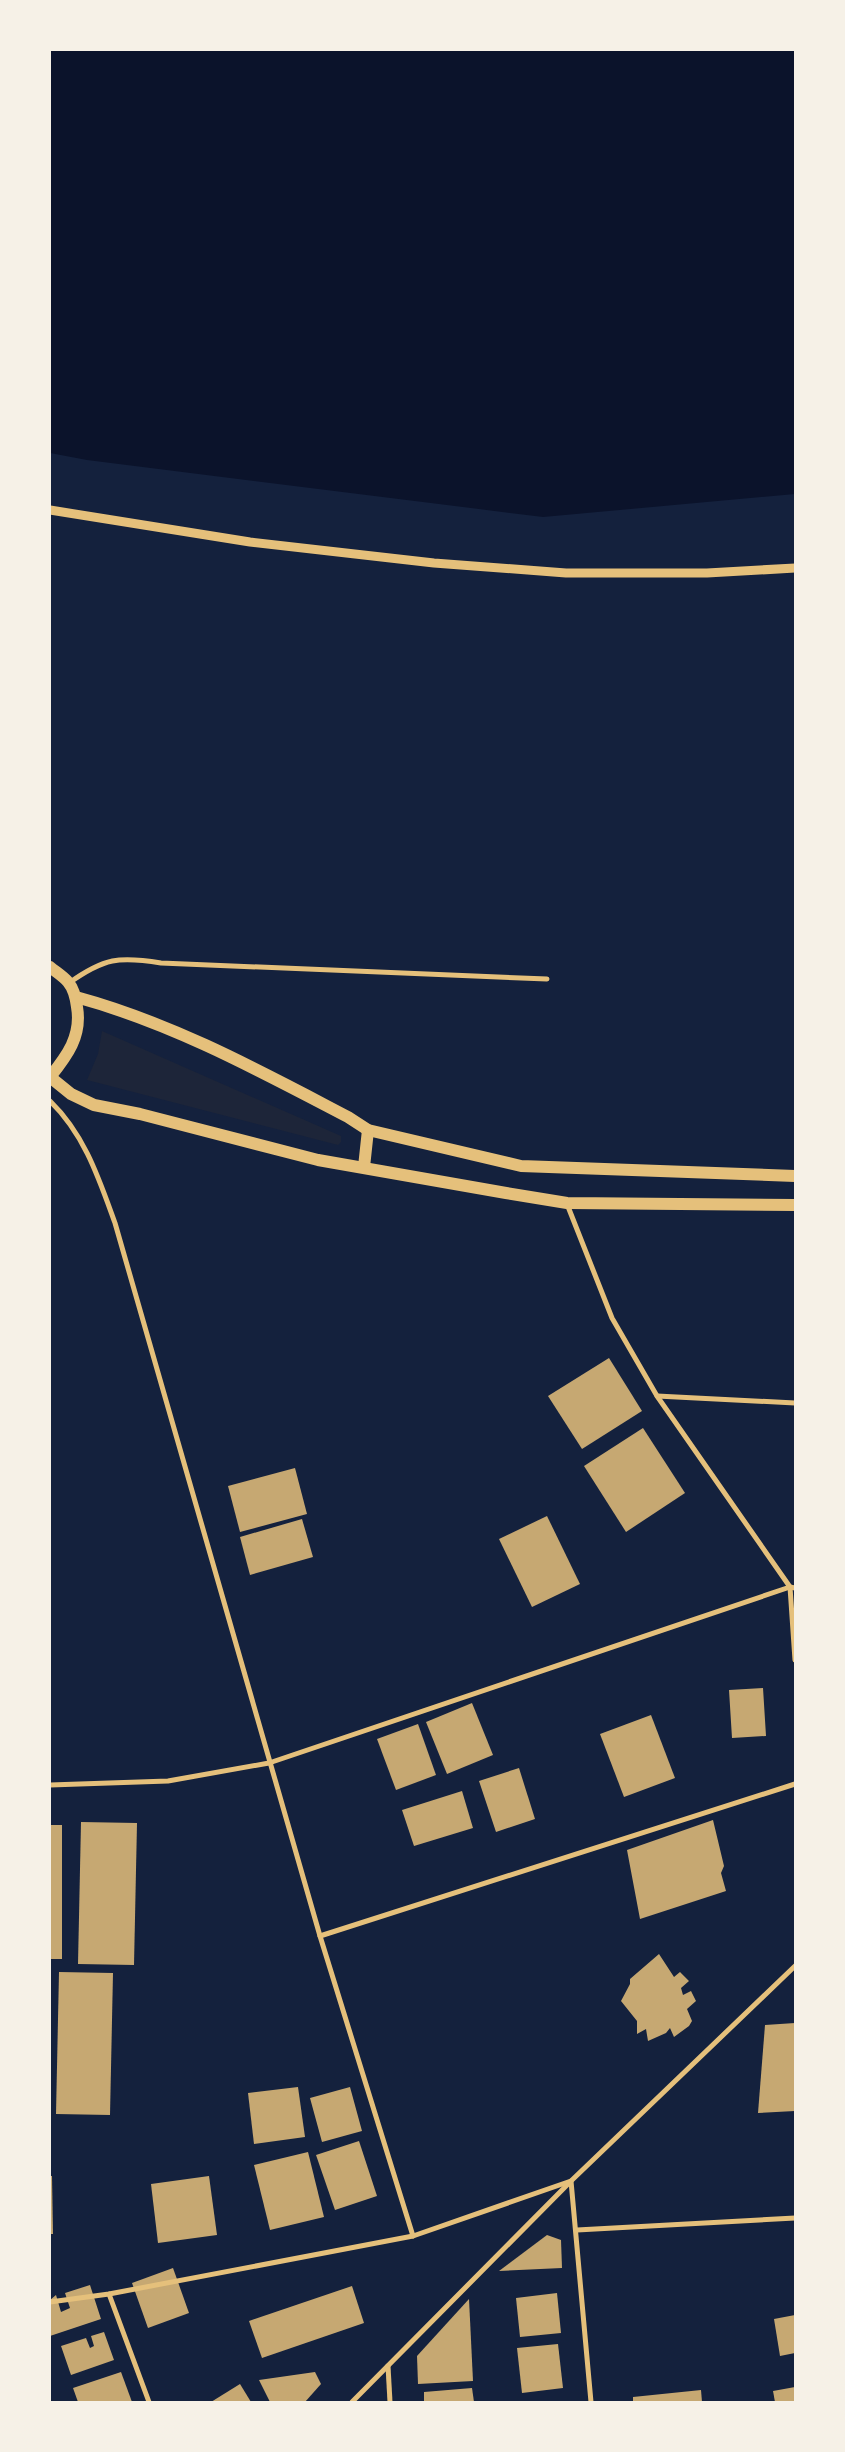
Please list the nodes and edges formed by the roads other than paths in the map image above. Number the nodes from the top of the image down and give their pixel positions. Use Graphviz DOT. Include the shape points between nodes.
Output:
graph roads {
  1 [pos="50,510"];
  2 [pos="795,568"];
  3 [pos="50,967"];
  4 [pos="547,980"];
  5 [pos="68,983"];
  6 [pos="76,997"];
  7 [pos="50,1077"];
  8 [pos="50,1101"];
  9 [pos="368,1130"];
  10 [pos="364,1168"];
  11 [pos="795,1176"];
  12 [pos="567,1203"];
  13 [pos="795,1206"];
  14 [pos="656,1396"];
  15 [pos="795,1402"];
  16 [pos="792,1588"];
  17 [pos="795,1660"];
  18 [pos="269,1764"];
  19 [pos="795,1784"];
  20 [pos="50,1785"];
  21 [pos="320,1936"];
  22 [pos="795,1966"];
  23 [pos="571,2181"];
  24 [pos="795,2218"];
  25 [pos="577,2230"];
  26 [pos="413,2236"];
  27 [pos="108,2294"];
  28 [pos="50,2302"];
  29 [pos="388,2366"];
  30 [pos="149,2402"];
  31 [pos="352,2402"];
  32 [pos="390,2402"];
  33 [pos="591,2402"];
  1 -- 2 [label="street" via="250,542 556,572 707,573"];
  3 -- 5 [label="main road"];
  4 -- 5 [label="street" via="161,963 132,958 92,966"];
  5 -- 6 [label="main road"];
  6 -- 7 [label="main road" via="79,1018 75,1040"];
  6 -- 9 [label="main road" via="132,1015 217,1050"];
  7 -- 10 [label="main road" via="72,1094 94,1105 318,1160"];
  8 -- 18 [label="street" via="64,1114 93,1162 115,1223"];
  9 -- 10 [label="main road"];
  9 -- 11 [label="main road" via="521,1166"];
  10 -- 12 [label="main road"];
  12 -- 13 [label="main road"];
  12 -- 14 [label="street" via="612,1318"];
  14 -- 15 [label="street"];
  14 -- 16 [label="street"];
  16 -- 17 [label="street"];
  16 -- 18 [label="street"];
  18 -- 20 [label="street" via="168,1780"];
  18 -- 21 [label="street"];
  19 -- 21 [label="street"];
  21 -- 26 [label="street"];
  22 -- 23 [label="street"];
  23 -- 25 [label="street"];
  23 -- 26 [label="street"];
  23 -- 29 [label="street"];
  24 -- 25 [label="street"];
  25 -- 33 [label="street"];
  26 -- 27 [label="street"];
  27 -- 28 [label="street"];
  27 -- 30 [label="street"];
  29 -- 31 [label="street"];
  29 -- 32 [label="street"];
}
